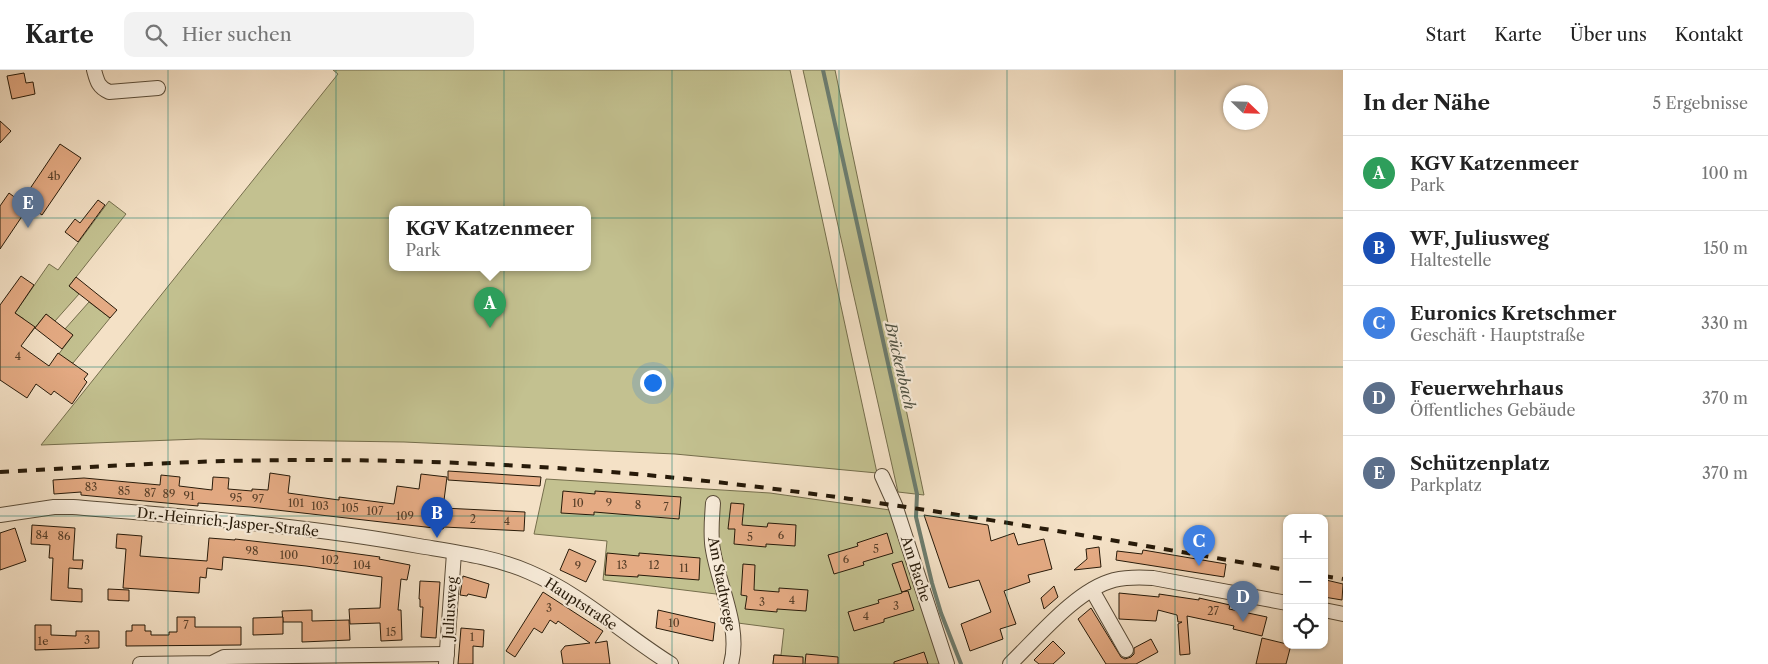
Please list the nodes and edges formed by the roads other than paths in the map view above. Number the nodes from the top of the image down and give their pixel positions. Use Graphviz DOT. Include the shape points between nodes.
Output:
graph roads {
  1 [pos="94,70"];
  2 [pos="158,88"];
  3 [pos="882,476"];
  4 [pos="713,504"];
  5 [pos="0,514"];
  6 [pos="454,553"];
  7 [pos="1092,590"];
  8 [pos="1283,602"];
  9 [pos="1328,611"];
  10 [pos="1343,614"];
  11 [pos="1126,650"];
  12 [pos="446,659"];
  13 [pos="140,664"];
  14 [pos="671,664"];
  15 [pos="731,664"];
  16 [pos="947,664"];
  17 [pos="1010,664"];
  1 -- 2 [label="street" via="97,84 109,92"];
  3 -- 16 [label="street, Am Bache"];
  4 -- 15 [label="street, Am Stadtwege" via="713,550 734,643"];
  5 -- 6 [label="street, Dr.-Heinrich-Jasper-Straße" via="73,507 352,535"];
  6 -- 12 [label="street, Juliusweg"];
  6 -- 14 [label="street, Hauptstraße" via="513,566 545,579"];
  7 -- 8 [label="street" via="1126,578 1153,578"];
  7 -- 11 [label="street"];
  7 -- 17 [label="street" via="1066,610"];
  9 -- 10 [label="street"];
  12 -- 13 [label="street" via="224,657 212,662"];
}
